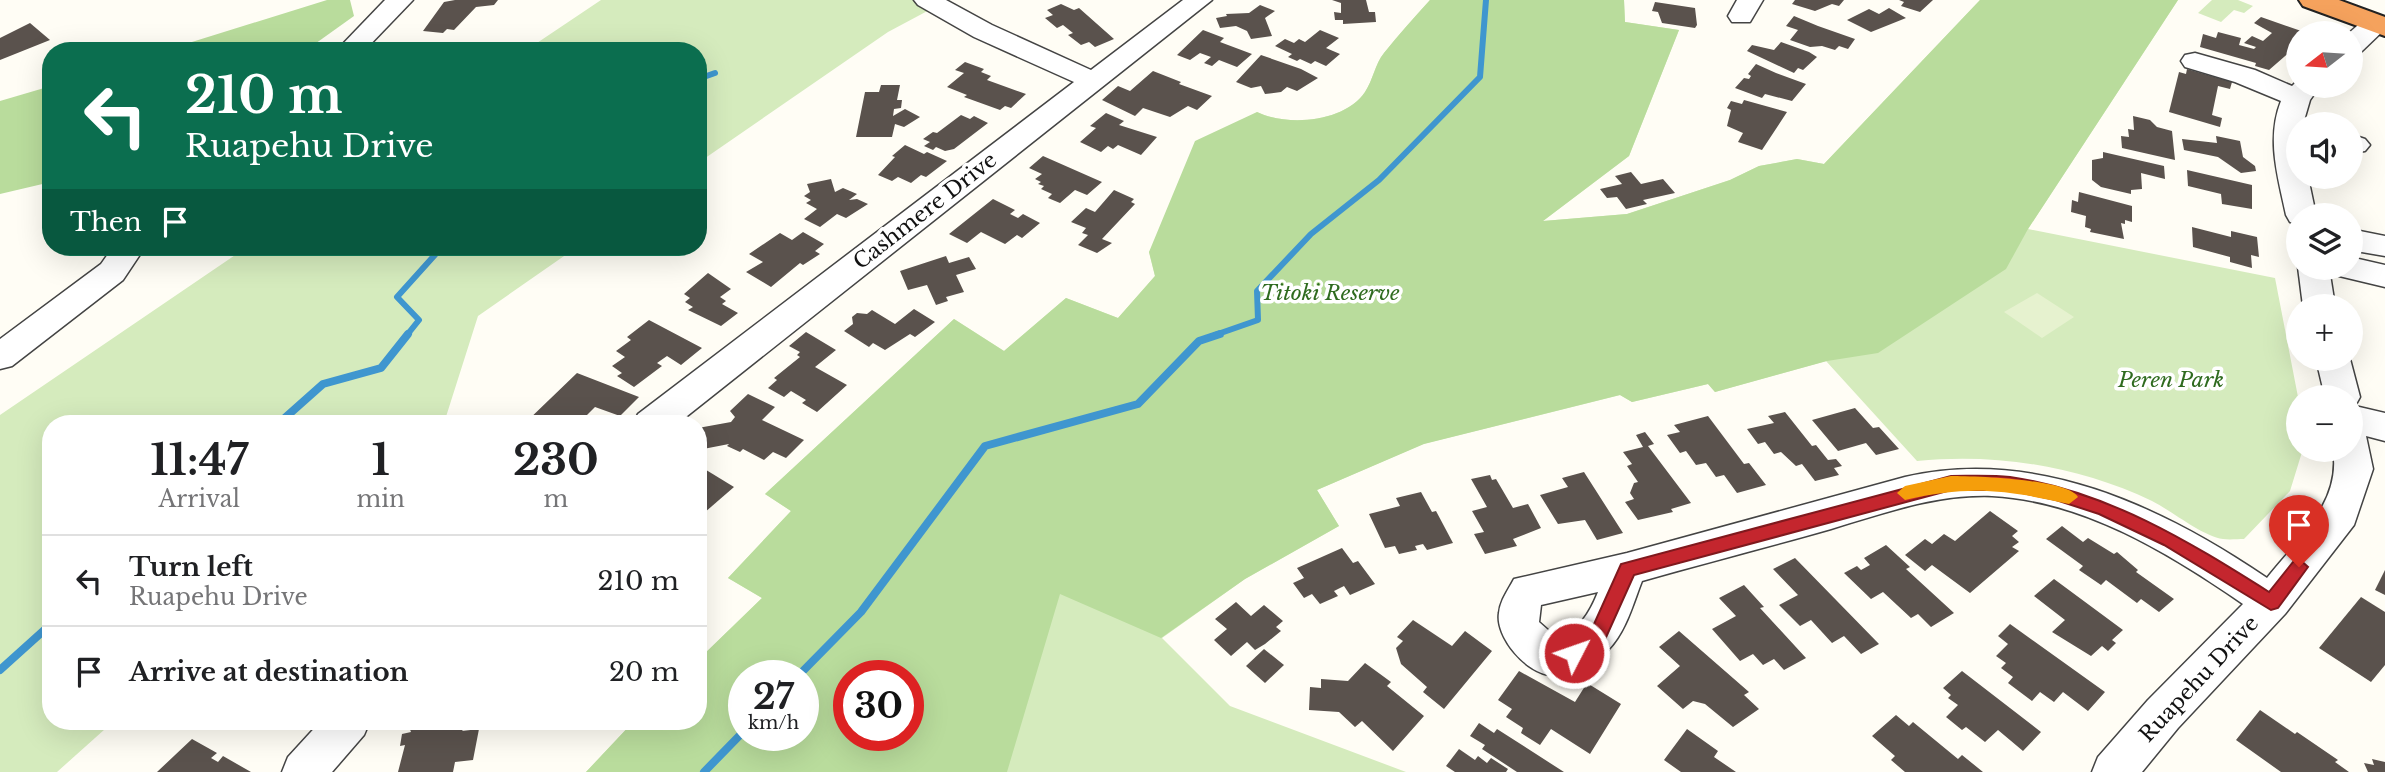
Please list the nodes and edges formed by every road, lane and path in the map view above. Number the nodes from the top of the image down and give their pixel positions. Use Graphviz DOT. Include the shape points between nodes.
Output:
graph roads {
  1 [pos="400,0"];
  2 [pos="927,0"];
  3 [pos="1199,0"];
  4 [pos="2313,0"];
  5 [pos="2380,26"];
  6 [pos="2363,38"];
  7 [pos="358,42"];
  8 [pos="2195,61"];
  9 [pos="1094,80"];
  10 [pos="2297,109"];
  11 [pos="2299,203"];
  12 [pos="2363,248"];
  13 [pos="123,256"];
  14 [pos="2383,261"];
  15 [pos="2363,265"];
  16 [pos="0,357"];
  17 [pos="663,415"];
  18 [pos="2363,421"];
  19 [pos="2385,427"];
  20 [pos="2354,462"];
  21 [pos="1627,569"];
  22 [pos="2271,603"];
  23 [pos="341,730"];
  24 [pos="304,772"];
  25 [pos="2113,772"];
  1 -- 7 [label="street"];
  2 -- 9 [label="street" via="983,31"];
  3 -- 9 [label="street, Cashmere Drive"];
  4 -- 5 [label="highway"];
  5 -- 6 [label="street"];
  8 -- 10 [label="street" via="2235,72"];
  9 -- 17 [label="street, Cashmere Drive"];
  10 -- 11 [label="street" via="2290,154"];
  12 -- 14 [label="street"];
  13 -- 16 [label="street" via="112,272"];
  14 -- 15 [label="street"];
  18 -- 19 [label="street"];
  20 -- 22 [label="street, Ruapehu Drive" via="2341,514"];
  21 -- 22 [label="street" via="1901,494 1951,483 2008,484 2056,493 2154,530"];
  22 -- 25 [label="street, Ruapehu Drive"];
  23 -- 24 [label="street"];
}
